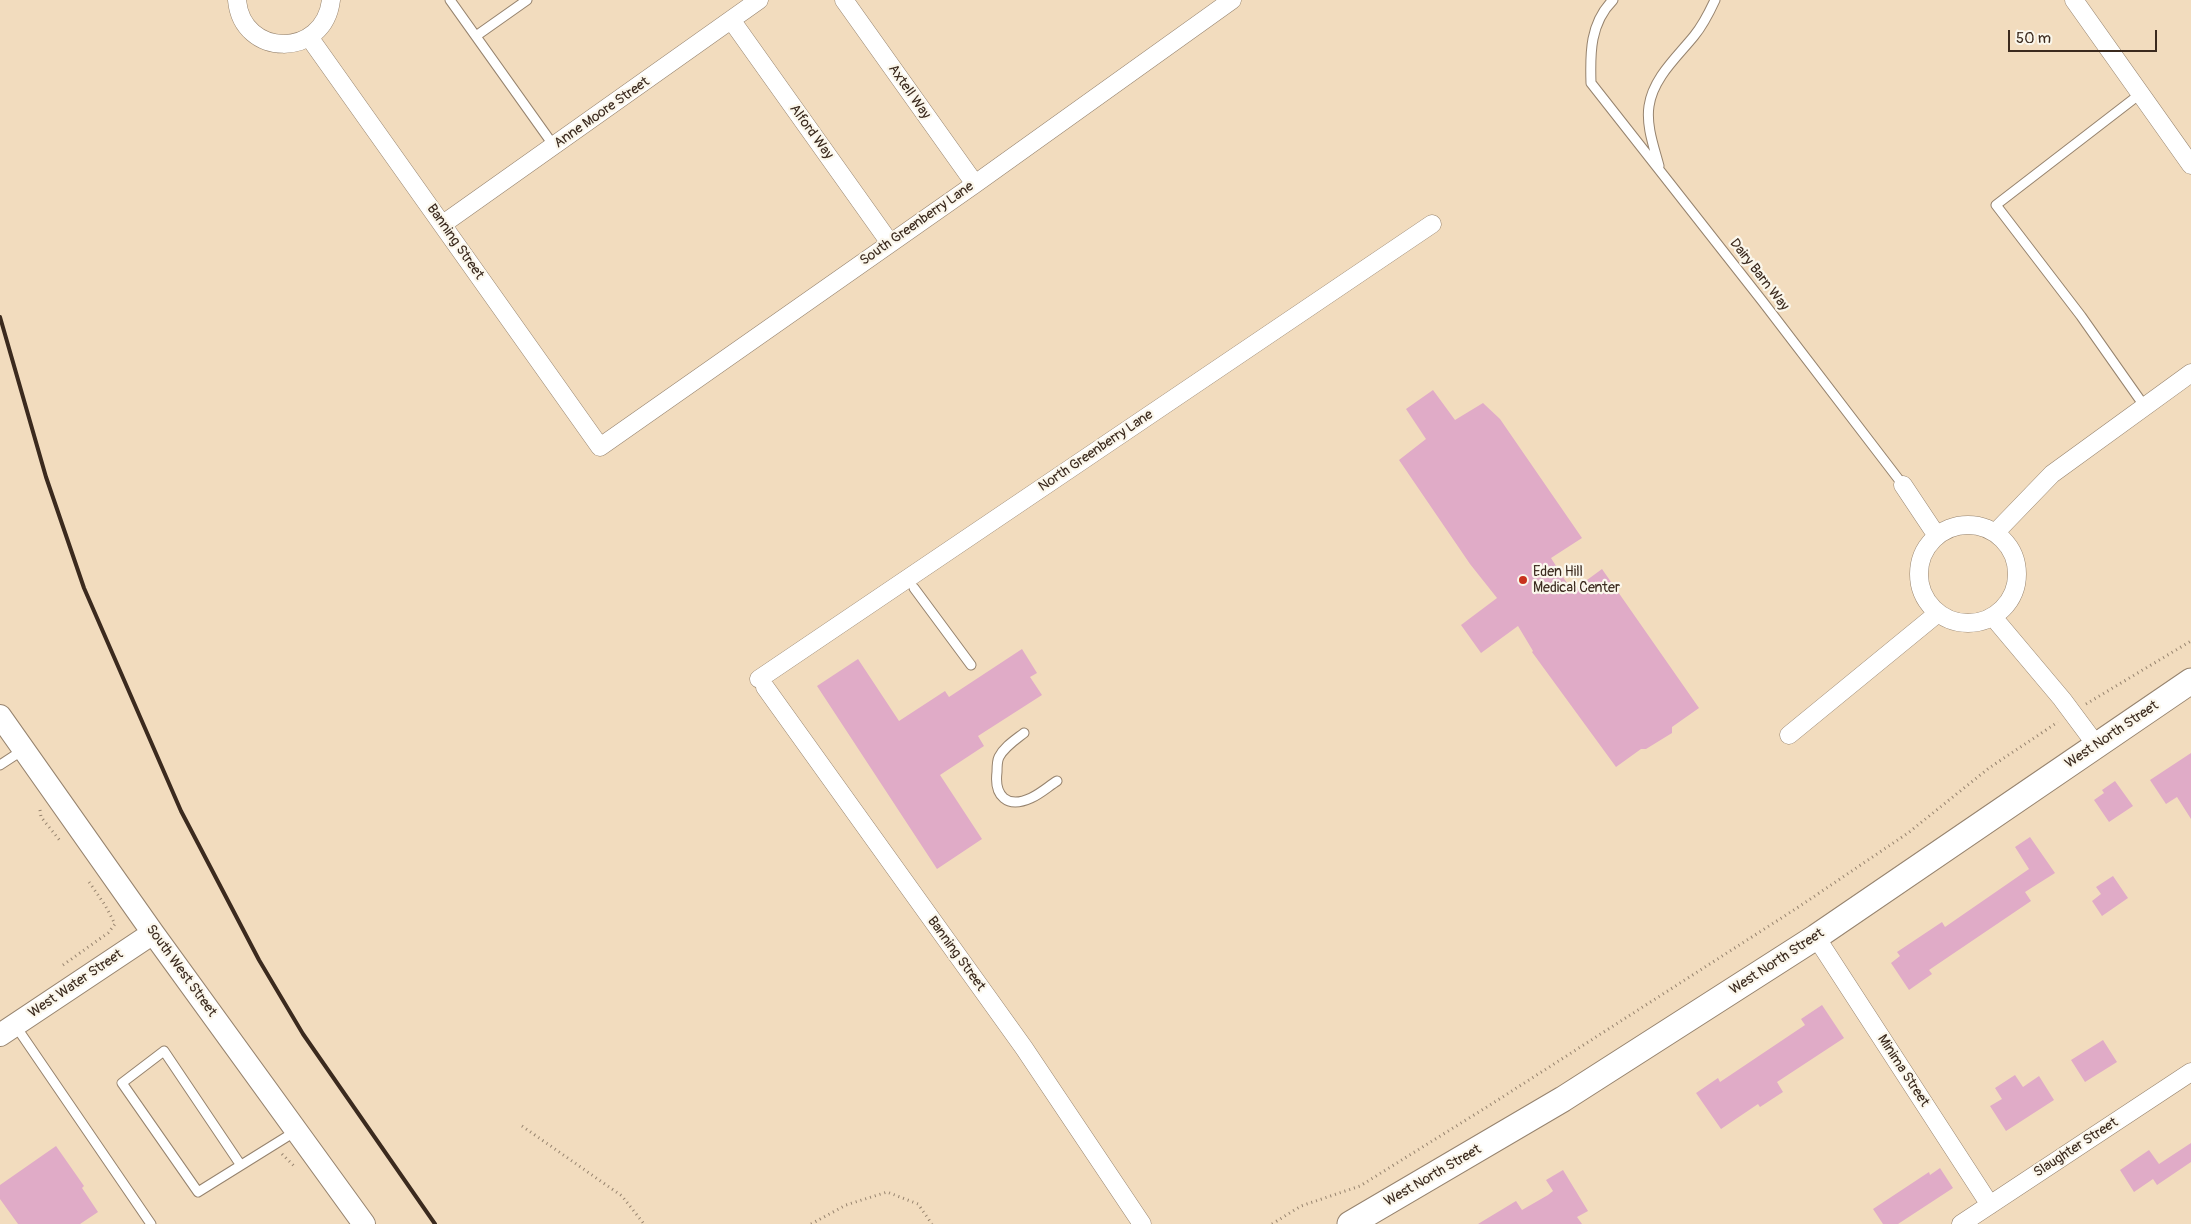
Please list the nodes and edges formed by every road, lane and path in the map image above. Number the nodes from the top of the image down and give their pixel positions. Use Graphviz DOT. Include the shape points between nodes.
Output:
graph roads {
  1 [pos="237,0"];
  2 [pos="331,0"];
  3 [pos="450,0"];
  4 [pos="527,0"];
  5 [pos="759,0"];
  6 [pos="844,0"];
  7 [pos="1232,0"];
  8 [pos="1613,0"];
  9 [pos="1715,0"];
  10 [pos="2074,0"];
  11 [pos="732,21"];
  12 [pos="476,36"];
  13 [pos="309,37"];
  14 [pos="2140,94"];
  15 [pos="554,146"];
  16 [pos="2191,165"];
  17 [pos="1660,171"];
  18 [pos="975,184"];
  19 [pos="443,224"];
  20 [pos="1432,224"];
  21 [pos="890,243"];
  22 [pos="2191,373"];
  23 [pos="2145,407"];
  24 [pos="600,447"];
  25 [pos="1903,485"];
  26 [pos="1996,532"];
  27 [pos="1937,536"];
  28 [pos="914,588"];
  29 [pos="1938,613"];
  30 [pos="1993,616"];
  31 [pos="2191,641"];
  32 [pos="971,665"];
  33 [pos="2191,681"];
  34 [pos="762,683"];
  35 [pos="2072,712"];
  36 [pos="0,716"];
  37 [pos="1024,733"];
  38 [pos="1789,735"];
  39 [pos="2097,746"];
  40 [pos="24,750"];
  41 [pos="0,765"];
  42 [pos="1057,781"];
  43 [pos="115,924"];
  44 [pos="153,933"];
  45 [pos="1816,937"];
  46 [pos="57,969"];
  47 [pos="8,1030"];
  48 [pos="2191,1072"];
  49 [pos="522,1126"];
  50 [pos="296,1131"];
  51 [pos="240,1164"];
  52 [pos="1990,1205"];
  53 [pos="147,1223"];
  54 [pos="364,1224"];
  55 [pos="644,1224"];
  56 [pos="811,1224"];
  57 [pos="932,1224"];
  58 [pos="1142,1224"];
  59 [pos="1272,1224"];
  60 [pos="1350,1224"];
  61 [pos="1961,1224"];
  1 -- 13 [label="street" via="244,23 255,35 284,45"];
  2 -- 13 [label="street" via="324,24"];
  3 -- 12 [label="lane"];
  4 -- 12 [label="lane"];
  5 -- 11 [label="street, Anne Moore Street"];
  6 -- 18 [label="street, Axtell Way"];
  7 -- 18 [label="street, South Greenberry Lane"];
  8 -- 17 [label="lane, Dairy Barn Way" via="1592,37 1591,84"];
  9 -- 17 [label="lane" via="1695,35 1657,82 1649,106 1650,130"];
  10 -- 14 [label="street"];
  11 -- 15 [label="street, Anne Moore Street"];
  11 -- 21 [label="street, Alford Way"];
  12 -- 15 [label="lane"];
  13 -- 19 [label="street, Banning Street"];
  14 -- 16 [label="street"];
  14 -- 23 [label="lane" via="1996,205 2081,316"];
  15 -- 19 [label="street, Anne Moore Street"];
  17 -- 25 [label="lane, Dairy Barn Way"];
  18 -- 21 [label="street, South Greenberry Lane"];
  19 -- 24 [label="street, Banning Street"];
  20 -- 34 [label="street, North Greenberry Lane"];
  21 -- 24 [label="street, South Greenberry Lane"];
  22 -- 23 [label="street"];
  23 -- 26 [label="street" via="2052,474"];
  25 -- 27 [label="street"];
  26 -- 27 [label="street" via="1965,524"];
  26 -- 30 [label="street" via="2013,551 2018,575 2011,599"];
  27 -- 29 [label="street" via="1927,546 1919,569 1923,594"];
  28 -- 32 [label="lane"];
  29 -- 30 [label="street" via="1965,623"];
  29 -- 38 [label="street"];
  30 -- 35 [label="street"];
  31 -- 35 [label="path"];
  33 -- 39 [label="main road, West North Street"];
  34 -- 58 [label="street, Banning Street" via="1024,1048"];
  35 -- 39 [label="street"];
  35 -- 59 [label="path" via="1989,768 1900,839 1498,1099 1360,1186 1301,1206"];
  36 -- 40 [label="street, South West Street"];
  37 -- 42 [label="lane" via="998,758 998,792 1003,799 1014,802 1031,798"];
  39 -- 45 [label="main road, West North Street"];
  40 -- 41 [label="lane"];
  40 -- 44 [label="street, South West Street"];
  43 -- 46 [label="path" via="108,933"];
  44 -- 47 [label="street, West Water Street"];
  44 -- 50 [label="street, South West Street"];
  45 -- 52 [label="street, Minima Street"];
  45 -- 60 [label="main road, West North Street" via="1564,1099"];
  47 -- 53 [label="lane"];
  48 -- 52 [label="street, Slaughter Street"];
  49 -- 55 [label="path" via="622,1196"];
  50 -- 51 [label="lane"];
  50 -- 54 [label="street, South West Street"];
  51 -- 51 [label="lane" via="198,1192 122,1083 164,1051"];
  52 -- 61 [label="street, Slaughter Street"];
  56 -- 57 [label="path" via="846,1206 887,1192 918,1204"];
}
